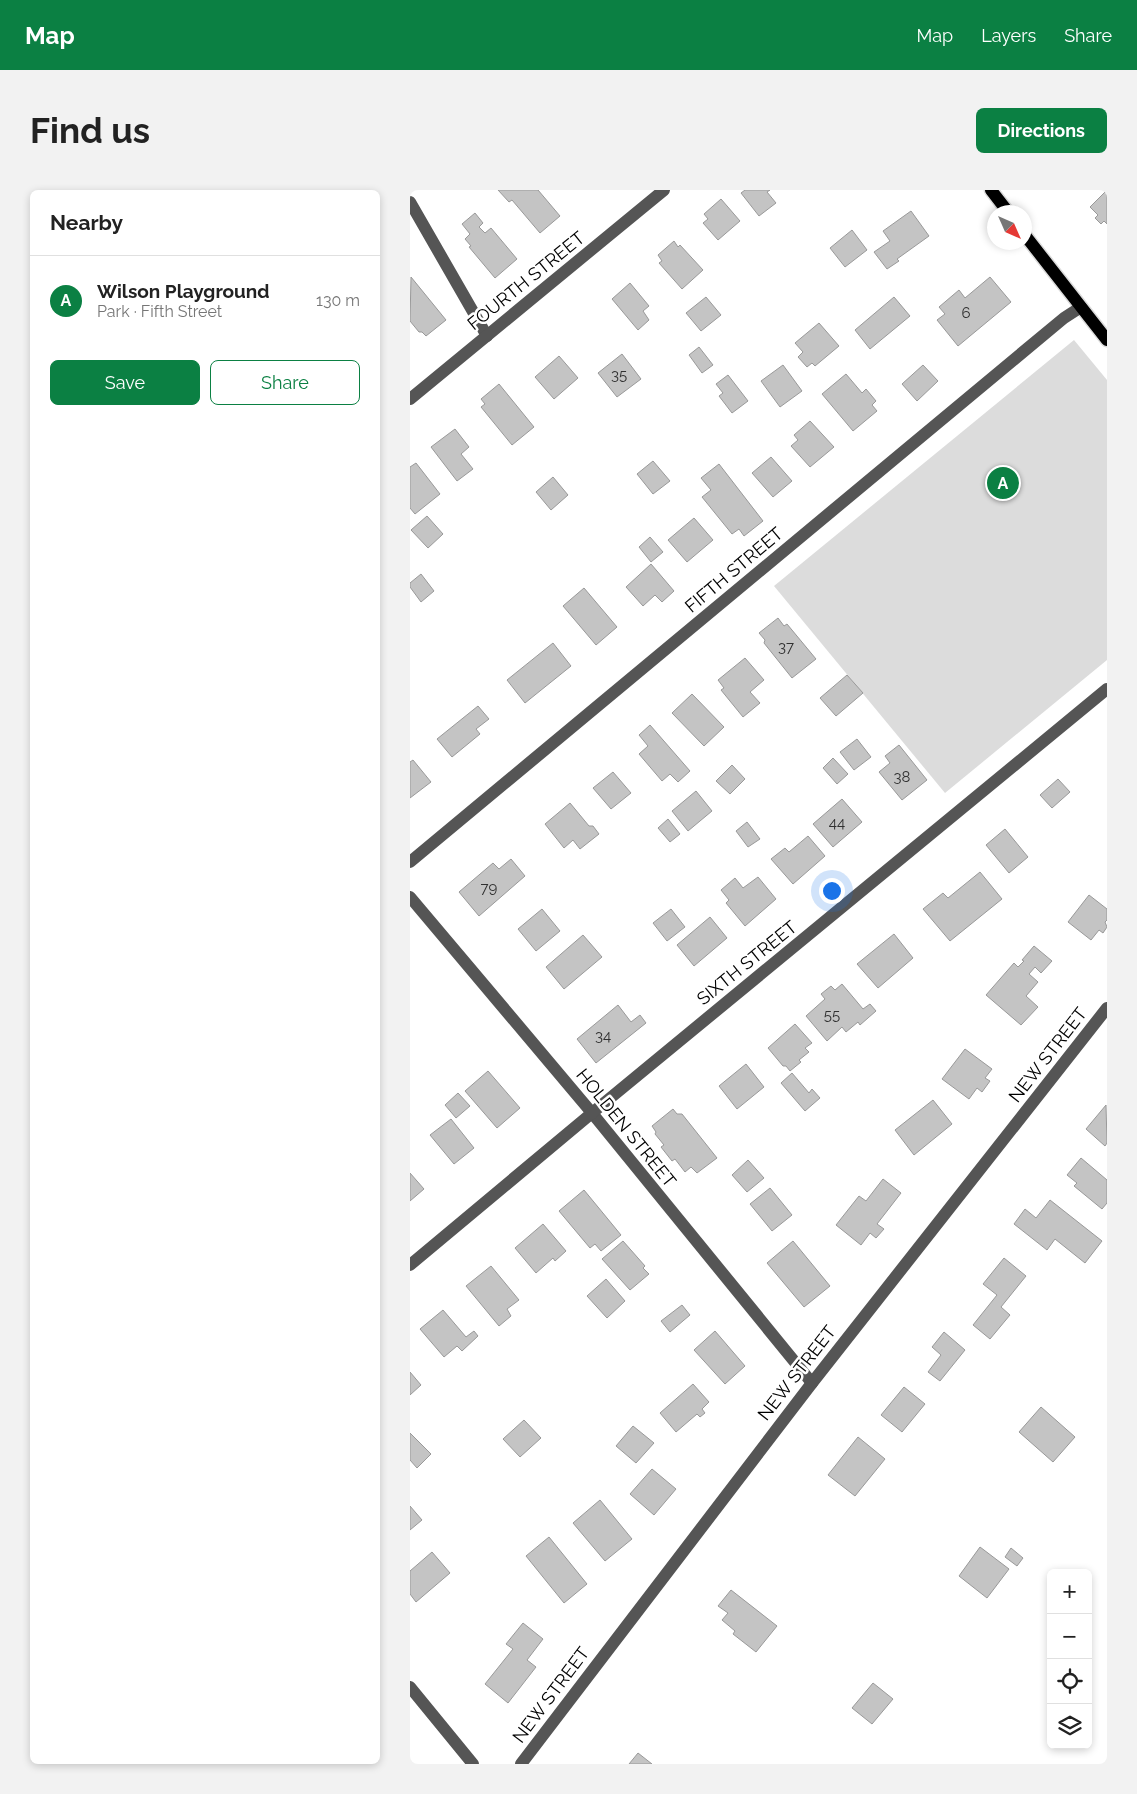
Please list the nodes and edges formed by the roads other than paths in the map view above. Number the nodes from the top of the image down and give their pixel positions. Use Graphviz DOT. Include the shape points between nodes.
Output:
graph roads {
  1 [pos="664,190"];
  2 [pos="991,190"];
  3 [pos="410,202"];
  4 [pos="1003,205"];
  5 [pos="1032,244"];
  6 [pos="1081,307"];
  7 [pos="487,336"];
  8 [pos="1107,340"];
  9 [pos="410,399"];
  10 [pos="1107,689"];
  11 [pos="410,862"];
  12 [pos="410,897"];
  13 [pos="1107,1008"];
  14 [pos="592,1113"];
  15 [pos="410,1265"];
  16 [pos="812,1383"];
  17 [pos="410,1687"];
  18 [pos="473,1764"];
  19 [pos="521,1764"];
  1 -- 7 [label="street, FOURTH STREET"];
  2 -- 4 [label="main road"];
  3 -- 7 [label="street"];
  5 -- 6 [label="main road"];
  6 -- 8 [label="main road"];
  6 -- 11 [label="street, FIFTH STREET"];
  7 -- 9 [label="street, FOURTH STREET"];
  10 -- 14 [label="street, SIXTH STREET"];
  12 -- 14 [label="street, HOLDEN STREET"];
  13 -- 16 [label="street, NEW STREET"];
  14 -- 15 [label="street, SIXTH STREET"];
  14 -- 16 [label="street, HOLDEN STREET"];
  16 -- 19 [label="street, NEW STREET"];
  17 -- 18 [label="street"];
}
